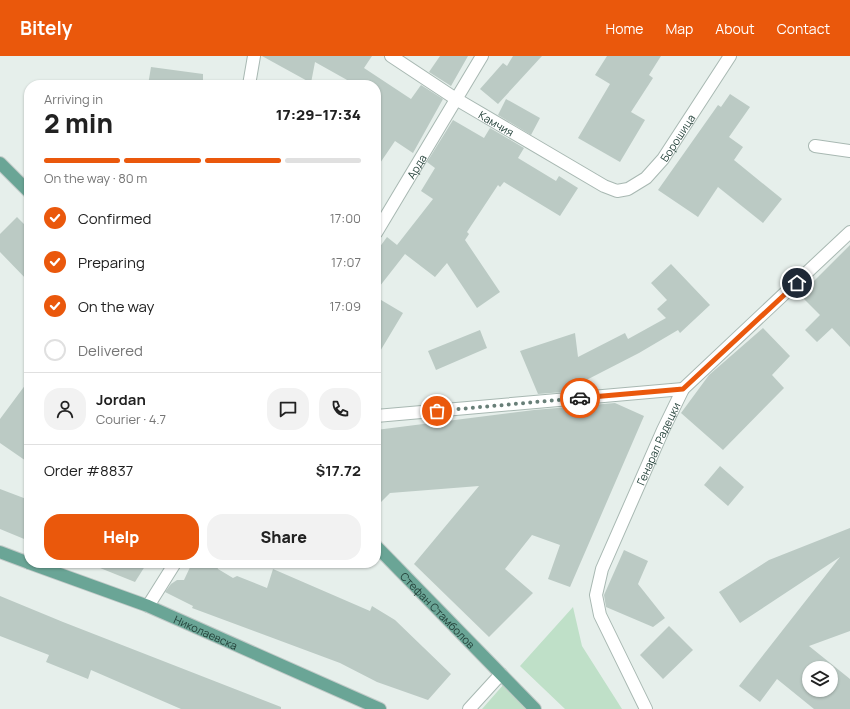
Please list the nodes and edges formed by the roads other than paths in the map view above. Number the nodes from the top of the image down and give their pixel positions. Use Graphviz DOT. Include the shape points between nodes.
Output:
graph roads {
  1 [pos="254,56"];
  2 [pos="390,56"];
  3 [pos="482,56"];
  4 [pos="730,56"];
  5 [pos="251,80"];
  6 [pos="456,99"];
  7 [pos="815,146"];
  8 [pos="850,151"];
  9 [pos="0,163"];
  10 [pos="604,186"];
  11 [pos="24,187"];
  12 [pos="381,225"];
  13 [pos="850,232"];
  14 [pos="683,389"];
  15 [pos="381,416"];
  16 [pos="381,551"];
  17 [pos="0,552"];
  18 [pos="24,561"];
  19 [pos="43,568"];
  20 [pos="172,568"];
  21 [pos="148,606"];
  22 [pos="501,674"];
  23 [pos="380,709"];
  24 [pos="469,709"];
  25 [pos="535,709"];
  26 [pos="646,709"];
  1 -- 5 [label="street"];
  2 -- 6 [label="street, Камчия"];
  3 -- 6 [label="street, Арда"];
  4 -- 10 [label="street, Борошица" via="663,159 646,178 628,189 617,191"];
  6 -- 10 [label="street, Камчия"];
  6 -- 12 [label="street, Арда"];
  7 -- 8 [label="street"];
  9 -- 11 [label="main road"];
  13 -- 14 [label="street, Генарал Радецки"];
  14 -- 15 [label="street"];
  14 -- 26 [label="street, Генарал Радецки" via="602,569 596,595 600,615"];
  16 -- 22 [label="main road, Стефан Стамболов"];
  17 -- 18 [label="main road, Николаевска"];
  19 -- 21 [label="main road, Николаевска"];
  20 -- 21 [label="street"];
  21 -- 23 [label="main road, Николаевска"];
  22 -- 24 [label="street"];
  22 -- 25 [label="main road, Стефан Стамболов"];
}
